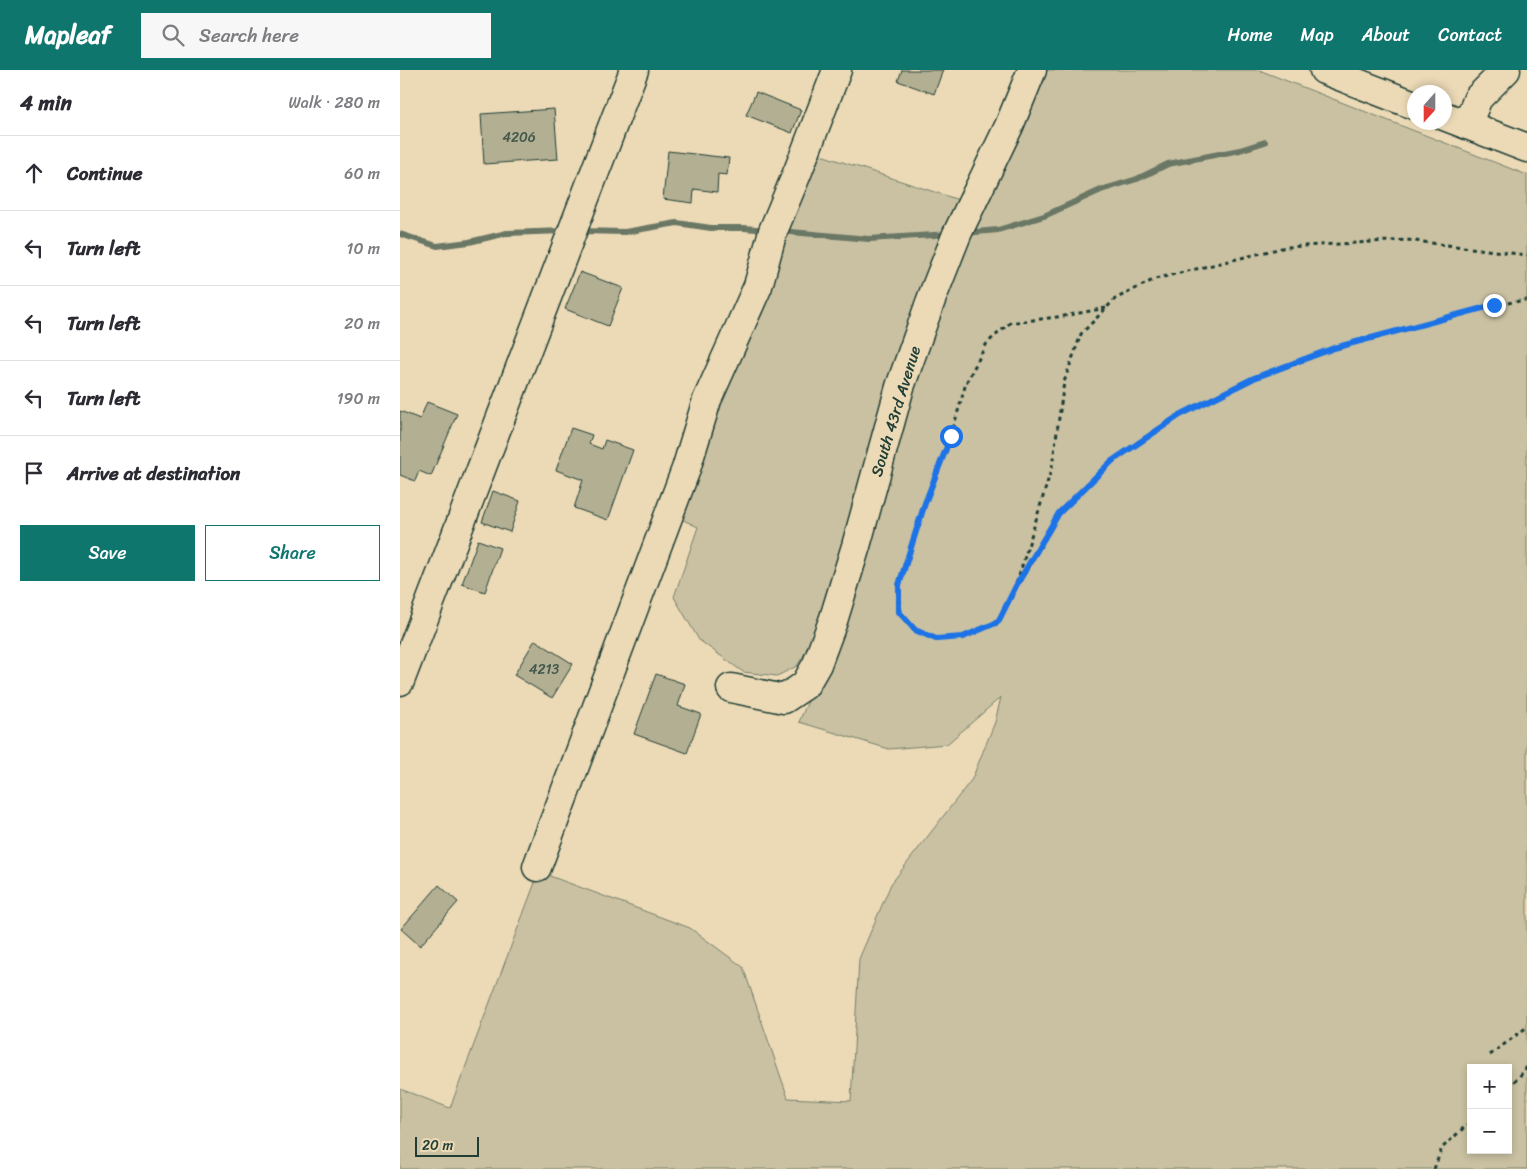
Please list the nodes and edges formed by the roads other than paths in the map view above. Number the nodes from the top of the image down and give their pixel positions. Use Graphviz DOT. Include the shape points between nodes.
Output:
graph roads {
  1 [pos="634,70"];
  2 [pos="837,70"];
  3 [pos="1032,70"];
  4 [pos="1324,70"];
  5 [pos="1506,70"];
  6 [pos="1407,102"];
  7 [pos="1456,121"];
  8 [pos="1527,148"];
  9 [pos="400,681"];
  10 [pos="731,688"];
  11 [pos="536,867"];
  1 -- 9 [label="street"];
  2 -- 11 [label="street" via="773,231 758,286 707,400 686,469"];
  3 -- 10 [label="street, South 43rd Avenue" via="1010,126 957,234 928,308 900,387 856,546 817,664 805,685 784,700"];
  4 -- 6 [label="street"];
  5 -- 7 [label="street"];
  7 -- 8 [label="street"];
}
